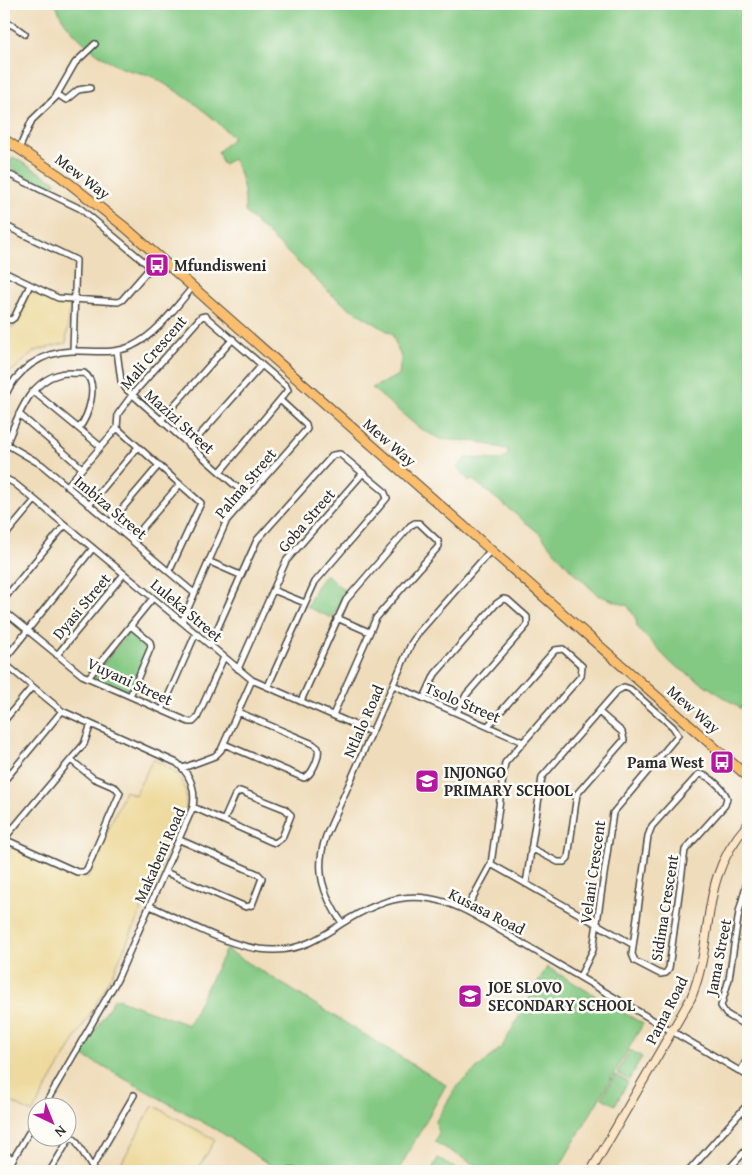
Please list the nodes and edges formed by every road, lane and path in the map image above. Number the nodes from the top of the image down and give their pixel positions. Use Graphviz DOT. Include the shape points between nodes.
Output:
graph roads {
  1 [pos="4,22"];
  2 [pos="25,34"];
  3 [pos="95,44"];
  4 [pos="90,88"];
  5 [pos="57,94"];
  6 [pos="4,139"];
  7 [pos="19,149"];
  8 [pos="4,172"];
  9 [pos="4,225"];
  10 [pos="4,272"];
  11 [pos="30,285"];
  12 [pos="192,288"];
  13 [pos="76,300"];
  14 [pos="4,318"];
  15 [pos="233,339"];
  16 [pos="72,350"];
  17 [pos="117,351"];
  18 [pos="262,364"];
  19 [pos="33,391"];
  20 [pos="132,395"];
  21 [pos="4,398"];
  22 [pos="281,401"];
  23 [pos="19,414"];
  24 [pos="161,420"];
  25 [pos="79,428"];
  26 [pos="117,428"];
  27 [pos="100,446"];
  28 [pos="190,446"];
  29 [pos="138,447"];
  30 [pos="159,465"];
  31 [pos="82,468"];
  32 [pos="220,472"];
  33 [pos="363,473"];
  34 [pos="4,478"];
  35 [pos="180,484"];
  36 [pos="67,486"];
  37 [pos="248,497"];
  38 [pos="35,500"];
  39 [pos="89,504"];
  40 [pos="110,523"];
  41 [pos="65,525"];
  42 [pos="4,537"];
  43 [pos="132,540"];
  44 [pos="93,548"];
  45 [pos="490,550"];
  46 [pos="208,561"];
  47 [pos="169,572"];
  48 [pos="124,574"];
  49 [pos="240,575"];
  50 [pos="273,590"];
  51 [pos="194,593"];
  52 [pos="153,598"];
  53 [pos="4,599"];
  54 [pos="305,603"];
  55 [pos="4,611"];
  56 [pos="337,618"];
  57 [pos="182,622"];
  58 [pos="131,626"];
  59 [pos="27,630"];
  60 [pos="370,632"];
  61 [pos="196,634"];
  62 [pos="210,645"];
  63 [pos="57,655"];
  64 [pos="224,657"];
  65 [pos="4,661"];
  66 [pos="238,669"];
  67 [pos="88,678"];
  68 [pos="252,680"];
  69 [pos="393,685"];
  70 [pos="268,686"];
  71 [pos="32,687"];
  72 [pos="130,696"];
  73 [pos="424,698"];
  74 [pos="301,701"];
  75 [pos="162,710"];
  76 [pos="62,711"];
  77 [pos="238,712"];
  78 [pos="599,712"];
  79 [pos="457,713"];
  80 [pos="333,715"];
  81 [pos="4,721"];
  82 [pos="91,724"];
  83 [pos="488,726"];
  84 [pos="372,732"];
  85 [pos="523,742"];
  86 [pos="224,744"];
  87 [pos="71,760"];
  88 [pos="183,768"];
  89 [pos="748,777"];
  90 [pos="4,781"];
  91 [pos="193,807"];
  92 [pos="224,820"];
  93 [pos="748,824"];
  94 [pos="4,839"];
  95 [pos="180,840"];
  96 [pos="532,848"];
  97 [pos="491,864"];
  98 [pos="165,872"];
  99 [pos="748,878"];
  100 [pos="526,884"];
  101 [pos="150,906"];
  102 [pos="466,910"];
  103 [pos="342,923"];
  104 [pos="596,924"];
  105 [pos="632,944"];
  106 [pos="580,976"];
  107 [pos="748,1026"];
  108 [pos="673,1030"];
  109 [pos="748,1058"];
  110 [pos="741,1070"];
  111 [pos="748,1076"];
  112 [pos="134,1095"];
  113 [pos="49,1098"];
  114 [pos="748,1104"];
  115 [pos="742,1111"];
  116 [pos="748,1116"];
  117 [pos="28,1134"];
  118 [pos="62,1148"];
  119 [pos="78,1148"];
  120 [pos="748,1148"];
  121 [pos="4,1154"];
  122 [pos="13,1159"];
  123 [pos="92,1170"];
  124 [pos="6,1171"];
  125 [pos="50,1171"];
  126 [pos="288,1171"];
  127 [pos="297,1171"];
  128 [pos="592,1171"];
  129 [pos="689,1171"];
  130 [pos="727,1171"];
  1 -- 2 [label="street"];
  3 -- 5 [label="street" via="75,63"];
  4 -- 5 [label="street" via="78,90 66,100"];
  5 -- 7 [label="street" via="32,120"];
  6 -- 7 [label="main road, Mew Way"];
  7 -- 12 [label="main road, Mew Way" via="84,194"];
  8 -- 13 [label="street" via="81,209 149,266 148,272 120,302"];
  9 -- 13 [label="street" via="76,260"];
  10 -- 11 [label="street"];
  11 -- 13 [label="street" via="58,298"];
  11 -- 14 [label="street" via="14,318"];
  12 -- 17 [label="street" via="151,334"];
  12 -- 45 [label="main road, Mew Way"];
  13 -- 16 [label="street"];
  15 -- 18 [label="street, Mali Crescent"];
  15 -- 20 [label="street, Mali Crescent" via="210,318 200,317"];
  15 -- 24 [label="street"];
  16 -- 17 [label="street"];
  16 -- 21 [label="street" via="38,359 16,376"];
  17 -- 20 [label="street, Mazizi Street" via="121,381"];
  18 -- 22 [label="street, Mali Crescent" via="288,388"];
  18 -- 28 [label="street"];
  19 -- 23 [label="street"];
  19 -- 25 [label="street"];
  19 -- 25 [label="street" via="41,383 60,374 87,375 92,394 85,421"];
  20 -- 24 [label="street, Mazizi Street"];
  20 -- 26 [label="street, Mali Crescent" via="118,414"];
  22 -- 32 [label="street"];
  22 -- 37 [label="street, Palma Street" via="308,427"];
  23 -- 31 [label="street"];
  23 -- 36 [label="street, Imbiza Street" via="8,445 32,458"];
  24 -- 28 [label="street, Mazizi Street"];
  25 -- 27 [label="street"];
  26 -- 27 [label="street, Mali Crescent"];
  26 -- 29 [label="street"];
  27 -- 31 [label="street, Mali Crescent"];
  28 -- 32 [label="street, Mazizi Street"];
  29 -- 30 [label="street"];
  29 -- 39 [label="street"];
  30 -- 35 [label="street"];
  30 -- 40 [label="street"];
  31 -- 36 [label="street, Mali Crescent"];
  32 -- 37 [label="street, Mazizi Street"];
  33 -- 49 [label="street" via="340,454 333,455 257,540"];
  33 -- 50 [label="street, Goba Street" via="289,557"];
  33 -- 54 [label="street" via="384,491 386,498 317,579"];
  34 -- 38 [label="street, Luleka Street"];
  35 -- 43 [label="street"];
  35 -- 47 [label="street" via="201,503"];
  36 -- 39 [label="street, Imbiza Street"];
  37 -- 46 [label="street, Palma Street" via="225,524"];
  38 -- 41 [label="street, Luleka Street"];
  38 -- 42 [label="street"];
  39 -- 40 [label="street, Imbiza Street"];
  40 -- 43 [label="street, Imbiza Street"];
  41 -- 44 [label="street, Luleka Street"];
  41 -- 53 [label="street"];
  43 -- 47 [label="street, Imbiza Street"];
  44 -- 48 [label="street, Luleka Street"];
  44 -- 59 [label="street"];
  45 -- 69 [label="street, Ntlalo Road" via="419,632"];
  45 -- 89 [label="main road, Mew Way"];
  46 -- 49 [label="street"];
  46 -- 51 [label="street, Palma Street"];
  47 -- 51 [label="street, Imbiza Street"];
  48 -- 52 [label="street, Luleka Street"];
  48 -- 63 [label="street, Dyasi Street"];
  49 -- 62 [label="street"];
  50 -- 54 [label="street"];
  50 -- 66 [label="street, Goba Street"];
  51 -- 57 [label="street, Palma Street"];
  52 -- 57 [label="street, Luleka Street"];
  52 -- 58 [label="street"];
  54 -- 70 [label="street"];
  55 -- 59 [label="street, Vuyani Street"];
  56 -- 60 [label="street"];
  56 -- 60 [label="street" via="352,591 410,526 420,523 439,546 376,618"];
  56 -- 74 [label="street"];
  57 -- 61 [label="street, Luleka Street"];
  58 -- 67 [label="street"];
  58 -- 72 [label="street" via="151,646"];
  59 -- 63 [label="street, Vuyani Street"];
  59 -- 65 [label="street"];
  60 -- 80 [label="street"];
  61 -- 62 [label="street, Luleka Street"];
  61 -- 75 [label="street"];
  62 -- 64 [label="street, Luleka Street"];
  63 -- 67 [label="street, Vuyani Street"];
  64 -- 66 [label="street, Luleka Street"];
  64 -- 75 [label="street, Vuyani Street" via="195,720 188,722"];
  65 -- 71 [label="street"];
  66 -- 68 [label="street, Luleka Street"];
  67 -- 72 [label="street, Vuyani Street"];
  68 -- 70 [label="street, Luleka Street"];
  68 -- 77 [label="street"];
  69 -- 73 [label="street, Tsolo Street"];
  69 -- 84 [label="street, Ntlalo Road"];
  70 -- 74 [label="street, Luleka Street"];
  71 -- 76 [label="street"];
  71 -- 81 [label="street"];
  72 -- 75 [label="street, Vuyani Street"];
  73 -- 79 [label="street, Tsolo Street"];
  73 -- 79 [label="street" via="435,674 496,604 503,599 508,600 527,617 528,625 469,691"];
  74 -- 80 [label="street, Luleka Street"];
  76 -- 82 [label="street"];
  76 -- 90 [label="street"];
  77 -- 86 [label="street"];
  77 -- 86 [label="street" via="318,748 310,774 304,778"];
  78 -- 96 [label="street, Velani Crescent" via="542,777"];
  78 -- 96 [label="street" via="622,732 624,740 577,794 568,858 558,862"];
  78 -- 104 [label="street, Velani Crescent" via="617,691 627,687 678,735 613,813"];
  79 -- 83 [label="street, Tsolo Street"];
  80 -- 84 [label="street, Luleka Street"];
  82 -- 87 [label="street" via="84,744"];
  82 -- 88 [label="street" via="170,759"];
  83 -- 85 [label="street, Tsolo Street"];
  83 -- 85 [label="street" via="552,653 558,648 563,649 580,663 583,673"];
  84 -- 103 [label="street, Ntlalo Road" via="326,836 320,858 323,889"];
  85 -- 97 [label="street" via="504,767"];
  86 -- 88 [label="street" via="215,756"];
  87 -- 94 [label="street"];
  87 -- 94 [label="street" via="93,778 116,788 120,794 87,869 76,872"];
  88 -- 91 [label="street, Makabeni Road" via="194,791"];
  91 -- 92 [label="street"];
  91 -- 95 [label="street, Makabeni Road"];
  92 -- 92 [label="street" via="275,843 282,838 291,815 285,809 240,791"];
  93 -- 108 [label="street, Pama Road" via="730,847 719,870 713,887 697,984"];
  95 -- 98 [label="street, Makabeni Road"];
  95 -- 98 [label="street" via="258,874 262,884 252,904 246,907"];
  96 -- 100 [label="street, Velani Crescent"];
  97 -- 100 [label="street"];
  97 -- 102 [label="street"];
  98 -- 101 [label="street, Makabeni Road"];
  99 -- 107 [label="street, Jama Street" via="721,1006 726,1014"];
  100 -- 104 [label="street"];
  101 -- 103 [label="street, Kusasa Road" via="252,949 302,946"];
  101 -- 113 [label="street, Makabeni Road" via="117,980"];
  102 -- 103 [label="street, Kusasa Road" via="435,898 407,896 377,904"];
  102 -- 106 [label="street, Kusasa Road"];
  104 -- 105 [label="street"];
  104 -- 106 [label="street, Velani Crescent" via="592,954"];
  105 -- 105 [label="street, Sidima Crescent" via="636,961 660,974 667,971 685,850 727,798 703,774 692,780 649,831"];
  106 -- 108 [label="street, Kusasa Road"];
  108 -- 110 [label="street, Kusasa Road"];
  108 -- 128 [label="street, Pama Road"];
  109 -- 110 [label="street"];
  110 -- 111 [label="street, Kusasa Road"];
  112 -- 123 [label="street"];
  114 -- 115 [label="street"];
  115 -- 116 [label="street"];
  115 -- 129 [label="street"];
  117 -- 122 [label="street"];
  118 -- 125 [label="street"];
  119 -- 123 [label="street"];
  120 -- 130 [label="street"];
  121 -- 122 [label="street"];
  122 -- 124 [label="street"];
  126 -- 127 [label="street"];
}
